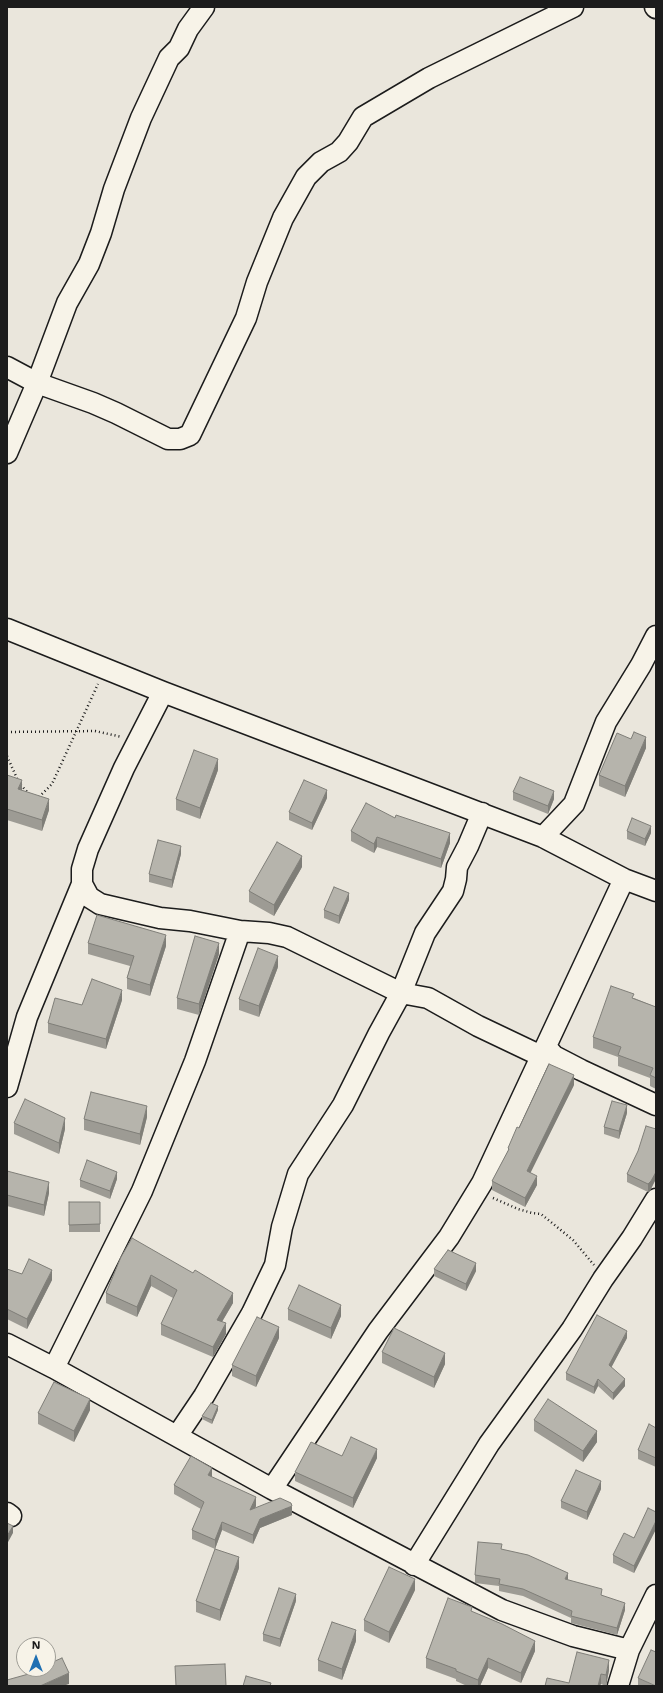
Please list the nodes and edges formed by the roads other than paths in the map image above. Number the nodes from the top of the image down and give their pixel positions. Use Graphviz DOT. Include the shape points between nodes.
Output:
graph roads {
  1 [pos="204,7"];
  2 [pos="573,7"];
  3 [pos="7,367"];
  4 [pos="37,383"];
  5 [pos="7,453"];
  6 [pos="7,629"];
  7 [pos="656,636"];
  8 [pos="163,692"];
  9 [pos="482,813"];
  10 [pos="543,837"];
  11 [pos="624,880"];
  12 [pos="82,884"];
  13 [pos="656,891"];
  14 [pos="240,931"];
  15 [pos="401,992"];
  16 [pos="544,1052"];
  17 [pos="7,1087"];
  18 [pos="656,1105"];
  19 [pos="656,1199"];
  20 [pos="7,1344"];
  21 [pos="54,1368"];
  22 [pos="177,1436"];
  23 [pos="272,1489"];
  24 [pos="414,1565"];
  25 [pos="656,1595"];
  26 [pos="629,1650"];
  27 [pos="618,1686"];
  1 -- 4 [label="street" via="188,29 179,48 169,58 141,118 89,264 67,303"];
  2 -- 4 [label="street" via="429,78 362,117 340,152 321,162 306,177 283,218 257,282 246,318 190,434 180,439 168,439 93,403"];
  3 -- 4 [label="street"];
  4 -- 5 [label="street"];
  6 -- 8 [label="street"];
  7 -- 10 [label="street" via="606,722 574,804"];
  8 -- 9 [label="street"];
  8 -- 12 [label="street" via="88,849 82,869"];
  9 -- 10 [label="street"];
  9 -- 15 [label="street" via="456,867 453,891 425,933"];
  10 -- 11 [label="street"];
  11 -- 13 [label="street"];
  11 -- 16 [label="street"];
  12 -- 14 [label="street" via="89,897 100,904 160,918"];
  12 -- 17 [label="street" via="27,1018"];
  14 -- 15 [label="street" via="286,937"];
  14 -- 21 [label="street" via="195,1061 142,1191"];
  15 -- 16 [label="street" via="428,998 478,1026"];
  15 -- 22 [label="street" via="343,1105 298,1174 282,1228 275,1265 252,1313 204,1396"];
  16 -- 18 [label="street"];
  16 -- 23 [label="street" via="482,1183 449,1237 378,1331"];
  19 -- 24 [label="street" via="572,1329 489,1444"];
  20 -- 21 [label="street"];
  21 -- 22 [label="street"];
  22 -- 23 [label="street"];
  23 -- 24 [label="street"];
  24 -- 26 [label="street" via="502,1610 573,1636"];
  25 -- 26 [label="street"];
  26 -- 27 [label="street"];
}
